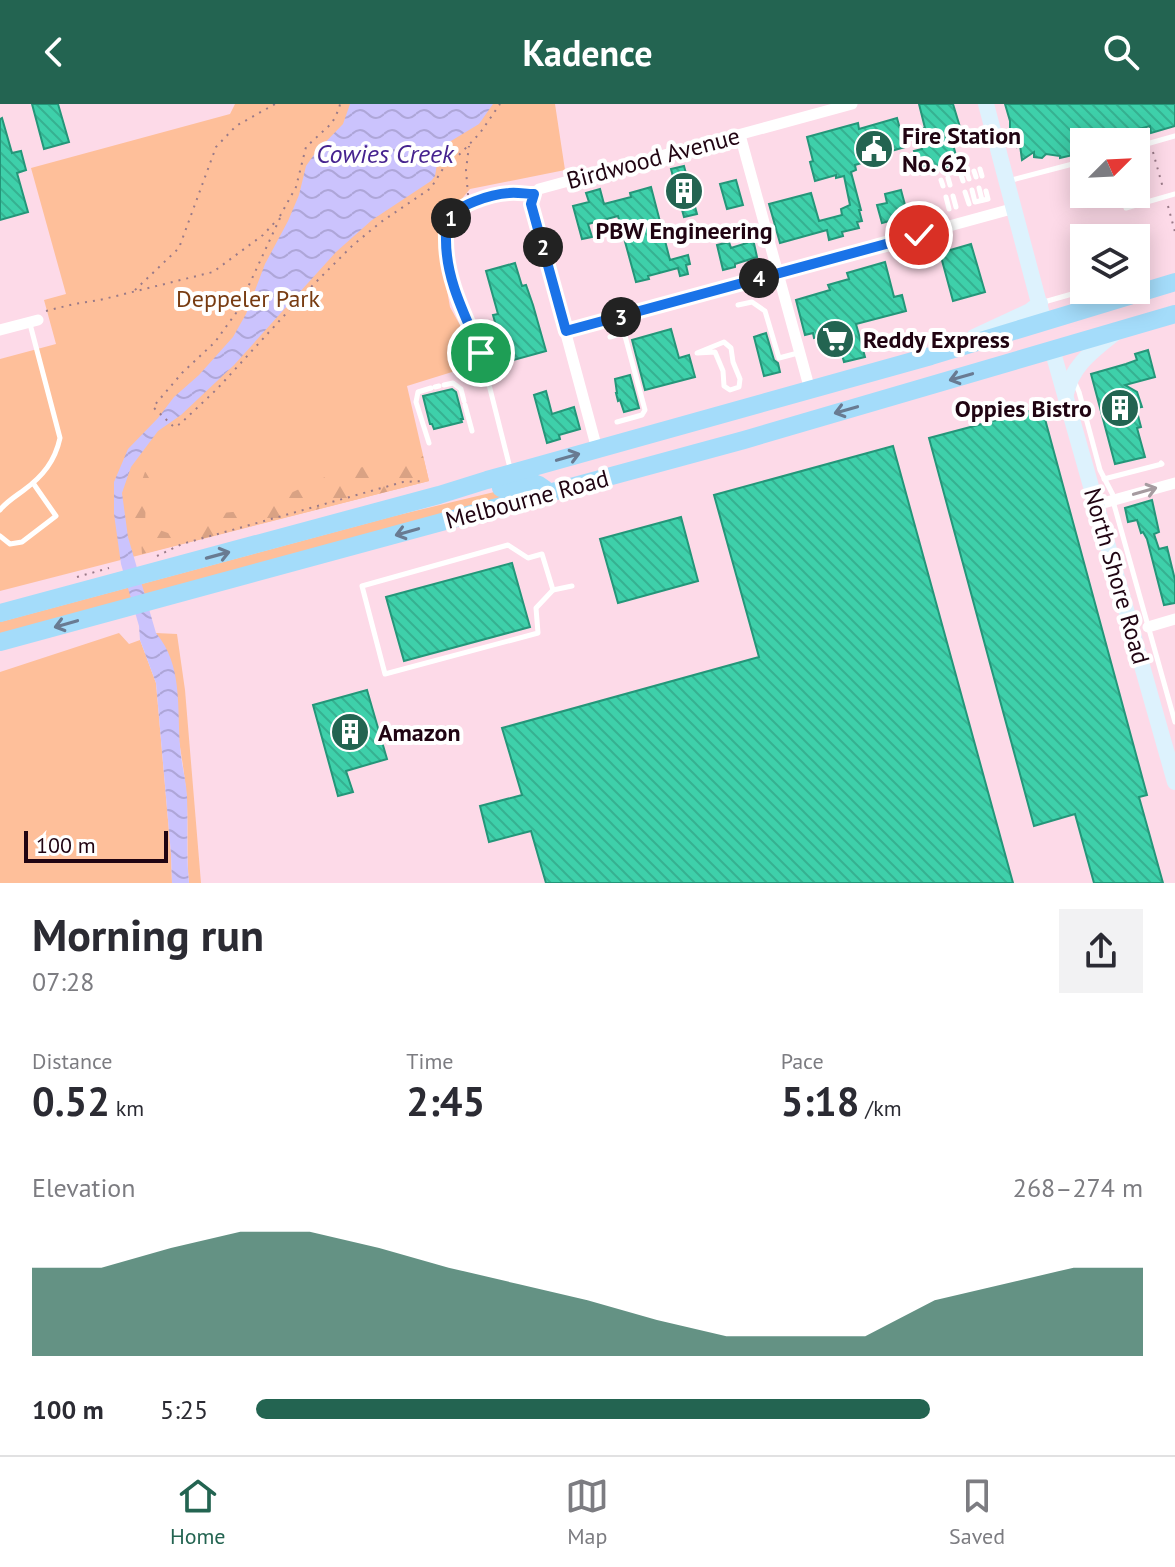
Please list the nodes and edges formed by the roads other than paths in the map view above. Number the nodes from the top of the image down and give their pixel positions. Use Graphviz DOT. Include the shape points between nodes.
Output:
graph roads {
  1 [pos="852,104"];
  2 [pos="986,104"];
  3 [pos="740,135"];
  4 [pos="1175,136"];
  5 [pos="1150,143"];
  6 [pos="1070,165"];
  7 [pos="1007,181"];
  8 [pos="972,190"];
  9 [pos="986,191"];
  10 [pos="534,194"];
  11 [pos="1175,194"];
  12 [pos="949,196"];
  13 [pos="1150,201"];
  14 [pos="953,208"];
  15 [pos="1015,208"];
  16 [pos="778,273"];
  17 [pos="1175,274"];
  18 [pos="1175,282"];
  19 [pos="1150,286"];
  20 [pos="1150,287"];
  21 [pos="1070,298"];
  22 [pos="1076,304"];
  23 [pos="738,305"];
  24 [pos="1042,312"];
  25 [pos="1175,314"];
  26 [pos="37,318"];
  27 [pos="1121,329"];
  28 [pos="0,330"];
  29 [pos="566,331"];
  30 [pos="610,337"];
  31 [pos="1052,349"];
  32 [pos="800,352"];
  33 [pos="697,353"];
  34 [pos="1064,374"];
  35 [pos="810,390"];
  36 [pos="617,422"];
  37 [pos="472,431"];
  38 [pos="429,443"];
  39 [pos="597,449"];
  40 [pos="1161,463"];
  41 [pos="512,473"];
  42 [pos="1104,479"];
  43 [pos="33,483"];
  44 [pos="1175,483"];
  45 [pos="548,493"];
  46 [pos="439,495"];
  47 [pos="1114,500"];
  48 [pos="1096,505"];
  49 [pos="0,510"];
  50 [pos="0,536"];
  51 [pos="572,586"];
  52 [pos="553,590"];
  53 [pos="0,613"];
  54 [pos="1175,619"];
  55 [pos="1148,627"];
  56 [pos="0,642"];
  57 [pos="1175,722"];
  58 [pos="1175,782"];
  1 -- 3 [label="street, Birdwood Avenue"];
  2 -- 7 [label="main road"];
  3 -- 10 [label="street, Birdwood Avenue"];
  3 -- 16 [label="street"];
  4 -- 5 [label="lane"];
  6 -- 7 [label="lane"];
  7 -- 15 [label="main road"];
  8 -- 9 [label="lane" via="975,202 988,199"];
  10 -- 29 [label="street" via="531,204"];
  10 -- 41 [label="lane, Birdwood Avenue" via="492,196 457,211 447,222 453,287 481,353"];
  11 -- 13 [label="lane"];
  12 -- 14 [label="lane"];
  15 -- 16 [label="street"];
  15 -- 24 [label="main road"];
  16 -- 29 [label="street"];
  16 -- 32 [label="street"];
  17 -- 19 [label="lane"];
  18 -- 20 [label="highway, Melbourne Road"];
  21 -- 24 [label="lane"];
  22 -- 24 [label="highway, Melbourne Road"];
  23 -- 32 [label="lane" via="752,302 765,311 779,358"];
  24 -- 31 [label="highway"];
  24 -- 35 [label="highway, Melbourne Road" via="946,351"];
  25 -- 27 [label="highway, Melbourne Road"];
  26 -- 28 [label="street"];
  26 -- 43 [label="lane" via="60,438 56,455"];
  27 -- 31 [label="highway, Melbourne Road"];
  27 -- 34 [label="main road"];
  29 -- 39 [label="street"];
  30 -- 36 [label="lane" via="625,336 645,410"];
  31 -- 34 [label="main road, North Shore Road"];
  31 -- 45 [label="highway, Melbourne Road, one-way"];
  32 -- 35 [label="street"];
  33 -- 33 [label="lane" via="724,342 731,348 739,387 724,386 715,352"];
  34 -- 42 [label="lane, North Shore Road" via="1077,388"];
  34 -- 48 [label="main road, North Shore Road"];
  35 -- 39 [label="highway, Melbourne Road"];
  37 -- 38 [label="lane" via="461,389 453,383 418,392 416,402"];
  41 -- 39 [label="highway, Melbourne Road, one-way"];
  40 -- 42 [label="lane"];
  41 -- 46 [label="highway, Melbourne Road"];
  42 -- 47 [label="lane, North Shore Road"];
  43 -- 49 [label="lane"];
  43 -- 50 [label="lane" via="56,516 22,542 10,544"];
  47 -- 44 [label="street, one-way"];
  45 -- 46 [label="highway" via="529,482 478,494"];
  45 -- 56 [label="highway, Melbourne Road, one-way"];
  53 -- 46 [label="highway, Melbourne Road, one-way"];
  47 -- 48 [label="street"];
  47 -- 55 [label="lane, North Shore Road"];
  48 -- 58 [label="main road, North Shore Road"];
  51 -- 52 [label="lane"];
  52 -- 52 [label="lane" via="542,554 528,558 508,545 362,586 385,674 538,633 536,608"];
  54 -- 55 [label="street"];
  55 -- 57 [label="lane, North Shore Road"];
}
